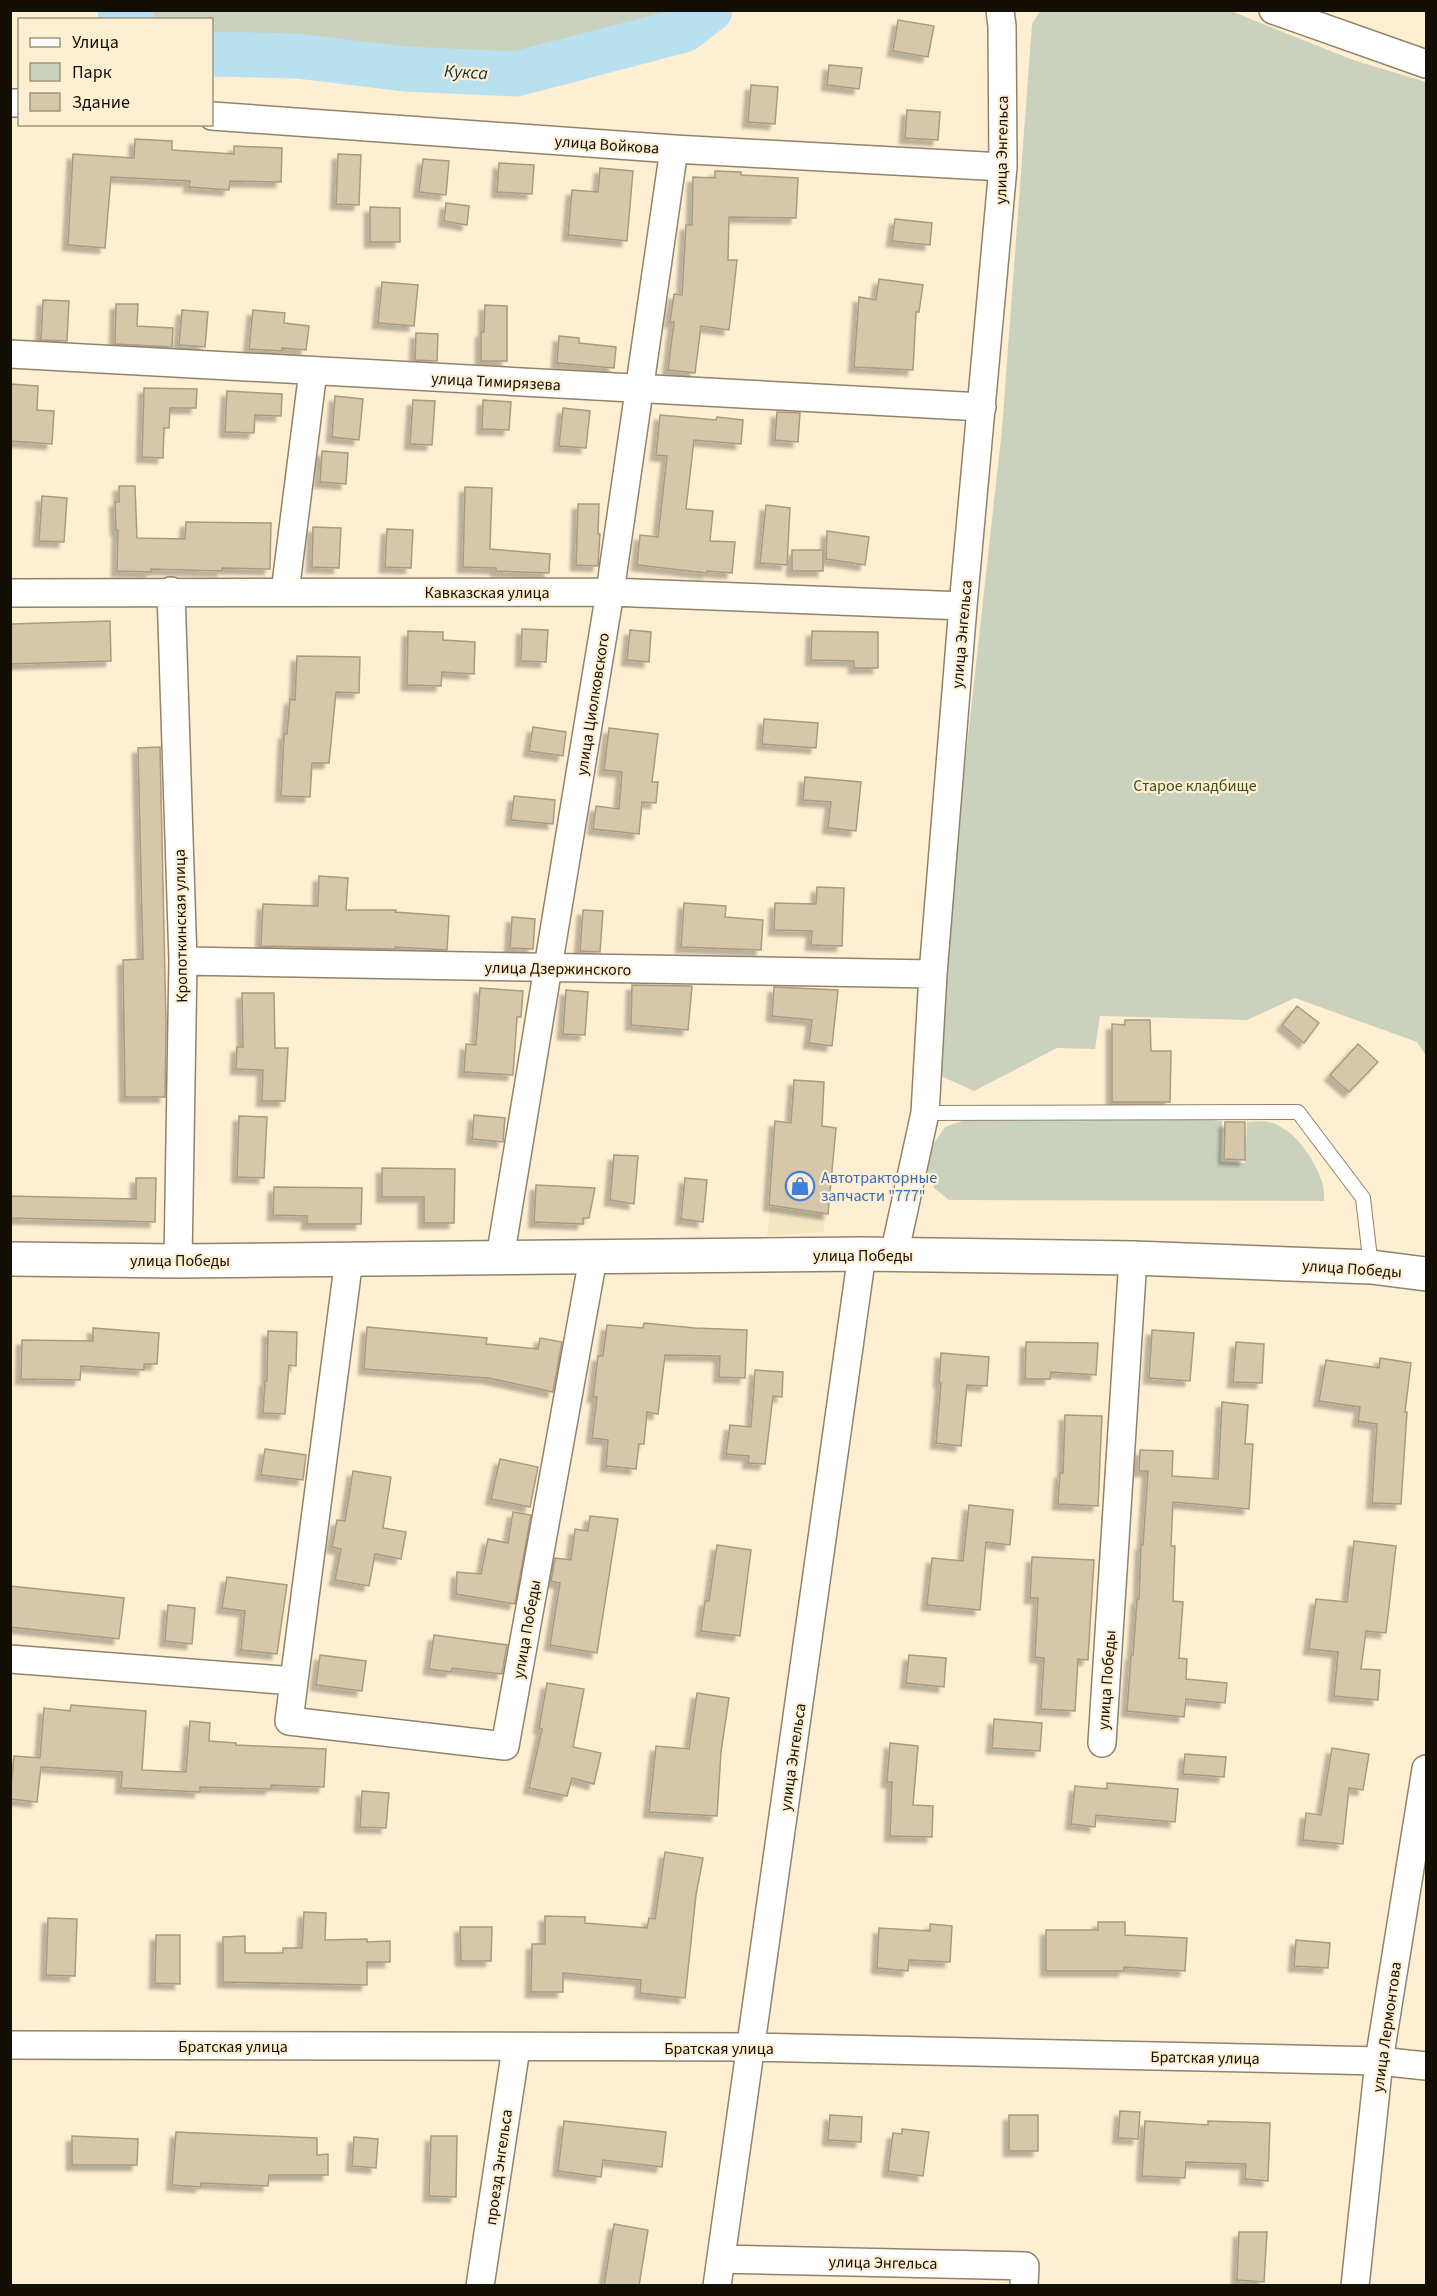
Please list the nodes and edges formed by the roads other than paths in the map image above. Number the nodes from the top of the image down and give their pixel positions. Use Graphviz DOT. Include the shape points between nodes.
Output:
graph roads {
  1 [pos="1274,10"];
  2 [pos="1005,16"];
  3 [pos="1426,63"];
  4 [pos="213,117"];
  5 [pos="674,149"];
  6 [pos="1003,167"];
  7 [pos="10,354"];
  8 [pos="313,371"];
  9 [pos="638,388"];
  10 [pos="982,407"];
  11 [pos="171,591"];
  12 [pos="285,592"];
  13 [pos="610,592"];
  14 [pos="10,593"];
  15 [pos="963,606"];
  16 [pos="183,961"];
  17 [pos="549,969"];
  18 [pos="933,974"];
  19 [pos="925,1113"];
  20 [pos="862,1254"];
  21 [pos="894,1255"];
  22 [pos="500,1258"];
  23 [pos="593,1258"];
  24 [pos="1133,1258"];
  25 [pos="10,1259"];
  26 [pos="349,1259"];
  27 [pos="178,1261"];
  28 [pos="1371,1267"];
  29 [pos="1426,1274"];
  30 [pos="10,1659"];
  31 [pos="294,1681"];
  32 [pos="1102,1743"];
  33 [pos="1426,1769"];
  34 [pos="10,2045"];
  35 [pos="752,2047"];
  36 [pos="516,2048"];
  37 [pos="1379,2061"];
  38 [pos="1426,2066"];
  39 [pos="721,2259"];
  40 [pos="480,2286"];
  41 [pos="717,2286"];
  42 [pos="1024,2286"];
  43 [pos="1355,2286"];
  1 -- 3 [label="street"];
  2 -- 6 [label="street, улица Энгельса"];
  4 -- 5 [label="street, улица Войкова"];
  5 -- 6 [label="street, улица Войкова"];
  5 -- 9 [label="street, улица Циолковского"];
  6 -- 10 [label="street, улица Энгельса"];
  7 -- 8 [label="street, улица Тимирязева"];
  8 -- 9 [label="street, улица Тимирязева"];
  8 -- 12 [label="street"];
  9 -- 10 [label="street, улица Тимирязева"];
  9 -- 13 [label="street, улица Циолковского"];
  10 -- 15 [label="street, улица Энгельса"];
  11 -- 12 [label="street, Кавказская улица"];
  11 -- 14 [label="street, Кавказская улица"];
  11 -- 16 [label="street, Кропоткинская улица"];
  12 -- 13 [label="street, Кавказская улица"];
  13 -- 15 [label="street, Кавказская улица"];
  13 -- 17 [label="street, улица Циолковского"];
  15 -- 18 [label="street, улица Энгельса"];
  16 -- 17 [label="street, улица Дзержинского"];
  16 -- 27 [label="street, Кропоткинская улица"];
  17 -- 18 [label="street, улица Дзержинского"];
  17 -- 22 [label="street, улица Циолковского"];
  18 -- 19 [label="street, улица Энгельса"];
  19 -- 21 [label="street, улица Энгельса"];
  19 -- 28 [label="lane" via="1298,1112 1363,1198"];
  20 -- 21 [label="street, улица Победы"];
  20 -- 23 [label="street, улица Победы"];
  20 -- 35 [label="street, улица Энгельса"];
  21 -- 24 [label="street, улица Победы"];
  22 -- 23 [label="street, улица Победы"];
  22 -- 26 [label="street, улица Победы"];
  23 -- 31 [label="street, улица Победы" via="505,1746 289,1721"];
  24 -- 28 [label="street, улица Победы"];
  24 -- 32 [label="street, улица Победы"];
  25 -- 27 [label="street, улица Победы"];
  26 -- 27 [label="street, улица Победы"];
  26 -- 31 [label="street, улица Победы"];
  28 -- 29 [label="street, улица Победы"];
  30 -- 31 [label="street"];
  33 -- 37 [label="street, улица Лермонтова"];
  34 -- 36 [label="street, Братская улица"];
  35 -- 36 [label="street, Братская улица"];
  35 -- 37 [label="street, Братская улица"];
  35 -- 39 [label="street, улица Энгельса"];
  36 -- 40 [label="street, проезд Энгельса"];
  37 -- 38 [label="street, Братская улица"];
  37 -- 43 [label="street, улица Лермонтова"];
  39 -- 41 [label="street, улица Энгельса"];
  39 -- 42 [label="street, улица Энгельса" via="1025,2265"];
}
